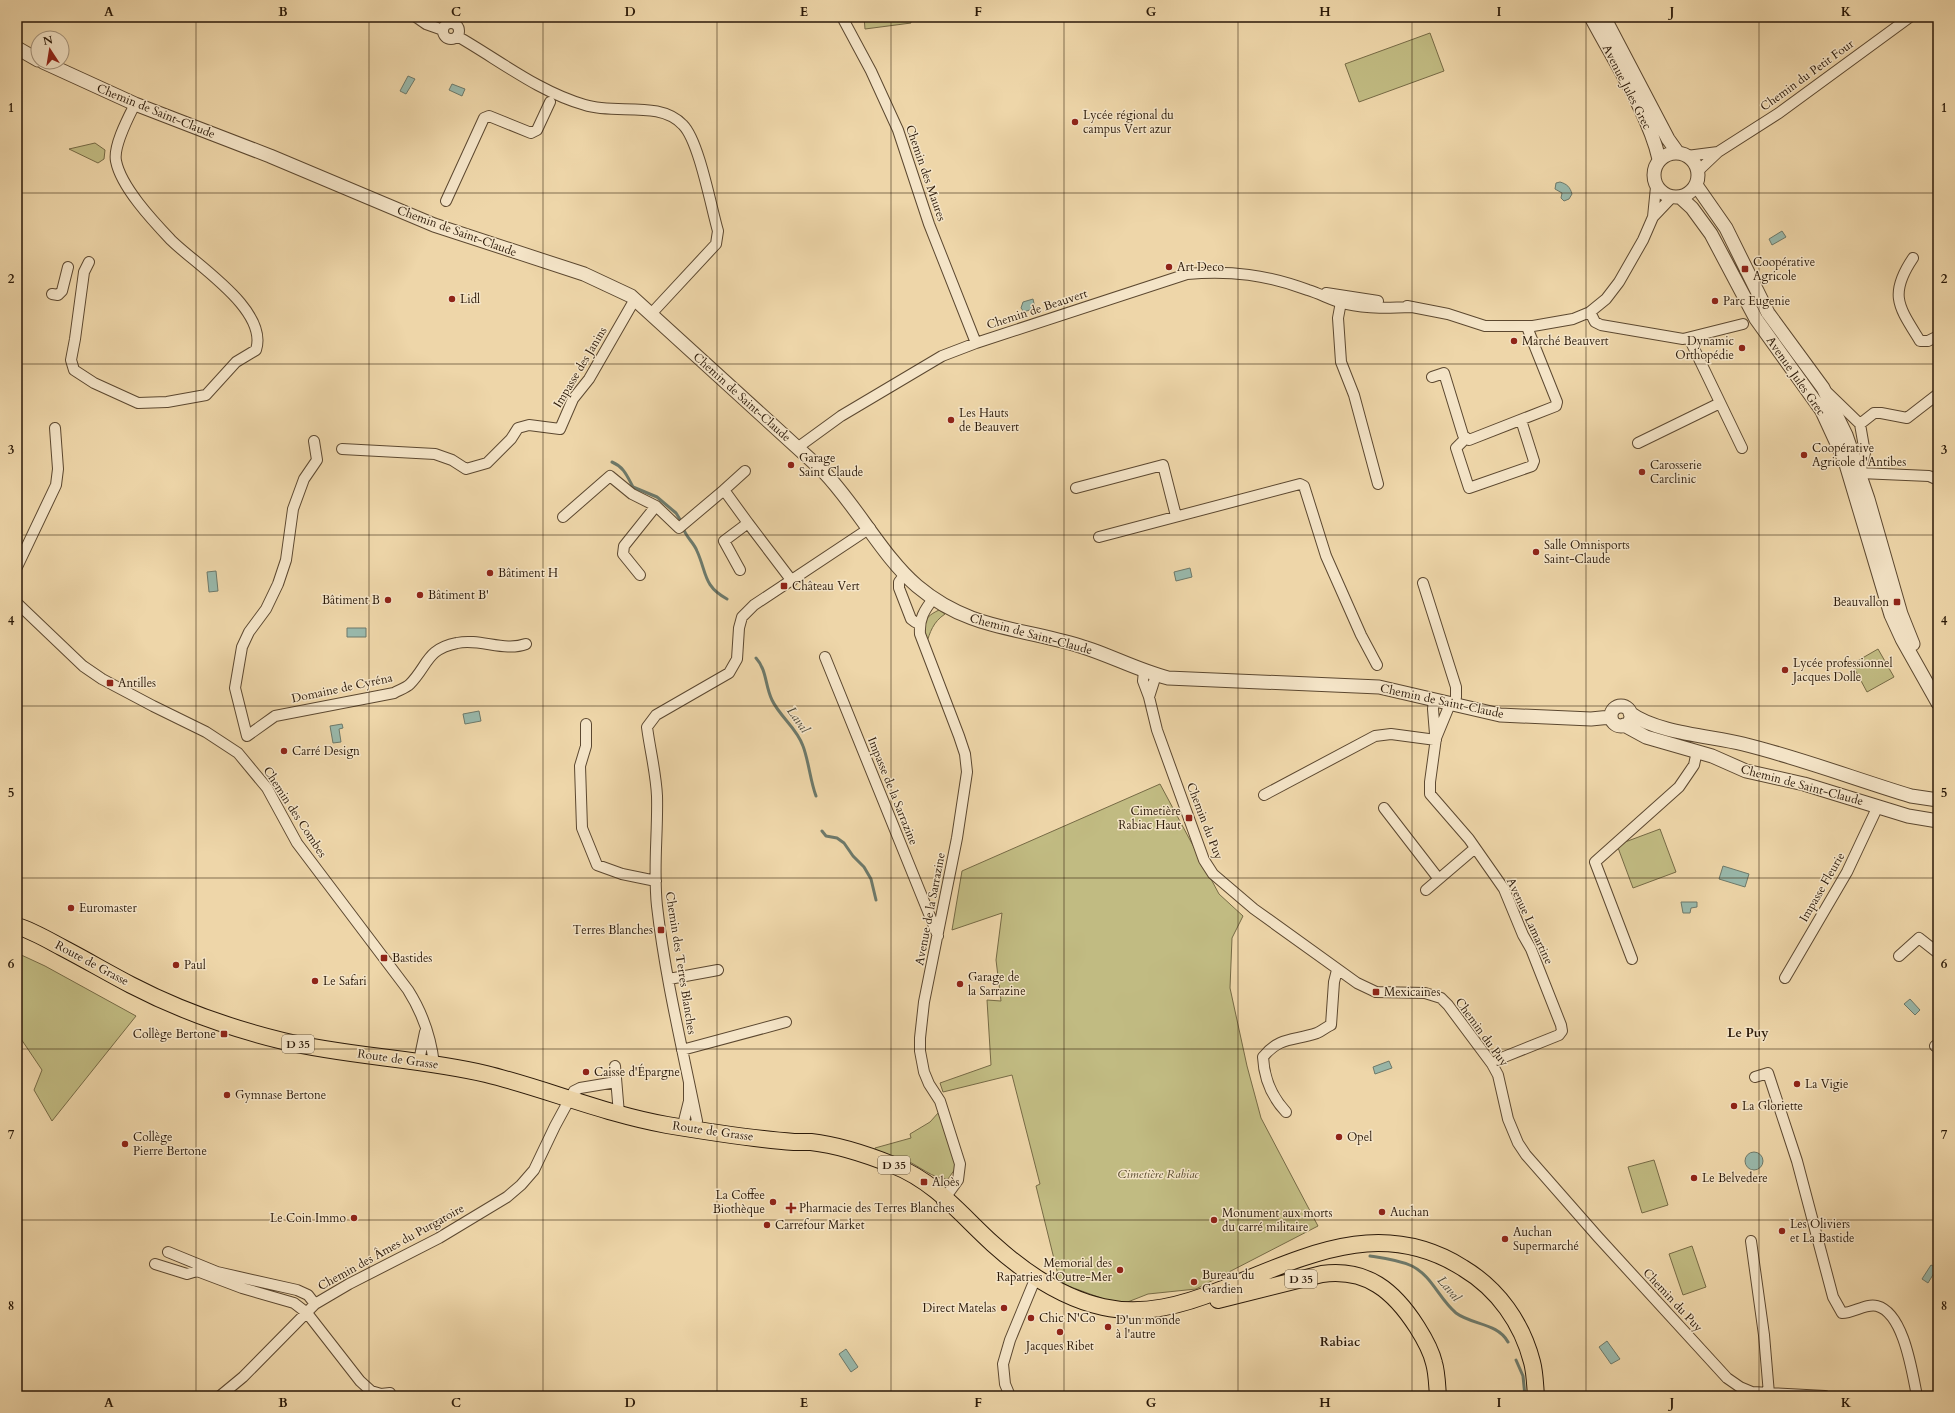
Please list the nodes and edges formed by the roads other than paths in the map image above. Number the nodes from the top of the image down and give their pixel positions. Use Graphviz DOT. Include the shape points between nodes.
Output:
graph roads {
  1 [pos="416,17"];
  2 [pos="842,17"];
  3 [pos="1591,17"];
  4 [pos="1604,17"];
  5 [pos="1910,17"];
  6 [pos="457,20"];
  7 [pos="444,30"];
  8 [pos="457,36"];
  9 [pos="17,48"];
  10 [pos="30,55"];
  11 [pos="61,70"];
  12 [pos="550,102"];
  13 [pos="135,104"];
  14 [pos="1718,152"];
  15 [pos="1682,154"];
  16 [pos="1660,159"];
  17 [pos="1698,171"];
  18 [pos="1696,185"];
  19 [pos="1656,187"];
  20 [pos="1676,197"];
  21 [pos="446,201"];
  22 [pos="1653,217"];
  23 [pos="1913,258"];
  24 [pos="89,262"];
  25 [pos="68,267"];
  26 [pos="1307,290"];
  27 [pos="52,294"];
  28 [pos="635,299"];
  29 [pos="1341,302"];
  30 [pos="1413,308"];
  31 [pos="1590,312"];
  32 [pos="651,314"];
  33 [pos="1743,324"];
  34 [pos="1527,327"];
  35 [pos="1938,336"];
  36 [pos="1689,338"];
  37 [pos="976,343"];
  38 [pos="1432,377"];
  39 [pos="1823,388"];
  40 [pos="1938,394"];
  41 [pos="1720,403"];
  42 [pos="1521,420"];
  43 [pos="1860,424"];
  44 [pos="55,428"];
  45 [pos="1466,438"];
  46 [pos="314,441"];
  47 [pos="1638,443"];
  48 [pos="797,448"];
  49 [pos="1742,448"];
  50 [pos="342,449"];
  51 [pos="745,471"];
  52 [pos="1860,473"];
  53 [pos="1938,480"];
  54 [pos="1378,484"];
  55 [pos="1076,488"];
  56 [pos="724,490"];
  57 [pos="656,506"];
  58 [pos="1176,516"];
  59 [pos="563,517"];
  60 [pos="748,523"];
  61 [pos="870,528"];
  62 [pos="1099,537"];
  63 [pos="17,567"];
  64 [pos="740,570"];
  65 [pos="905,574"];
  66 [pos="640,576"];
  67 [pos="792,581"];
  68 [pos="1423,583"];
  69 [pos="934,598"];
  70 [pos="17,603"];
  71 [pos="919,624"];
  72 [pos="526,644"];
  73 [pos="825,657"];
  74 [pos="1377,665"];
  75 [pos="1150,673"];
  76 [pos="1938,689"];
  77 [pos="1434,699"];
  78 [pos="1938,703"];
  79 [pos="1452,704"];
  80 [pos="1630,713"];
  81 [pos="1611,717"];
  82 [pos="586,724"];
  83 [pos="1624,725"];
  84 [pos="1436,739"];
  85 [pos="1697,751"];
  86 [pos="1264,795"];
  87 [pos="1938,800"];
  88 [pos="1878,806"];
  89 [pos="1384,808"];
  90 [pos="1938,821"];
  91 [pos="1474,849"];
  92 [pos="1438,878"];
  93 [pos="656,881"];
  94 [pos="1426,890"];
  95 [pos="17,926"];
  96 [pos="938,936"];
  97 [pos="1938,953"];
  98 [pos="1899,956"];
  99 [pos="1632,959"];
  100 [pos="718,970"];
  101 [pos="1337,970"];
  102 [pos="1785,978"];
  103 [pos="669,979"];
  104 [pos="786,1022"];
  105 [pos="425,1030"];
  106 [pos="682,1050"];
  107 [pos="426,1062"];
  108 [pos="1492,1064"];
  109 [pos="615,1066"];
  110 [pos="1755,1077"];
  111 [pos="616,1082"];
  112 [pos="570,1100"];
  113 [pos="1286,1112"];
  114 [pos="619,1114"];
  115 [pos="691,1129"];
  116 [pos="943,1200"];
  117 [pos="1751,1241"];
  118 [pos="168,1252"];
  119 [pos="1294,1262"];
  120 [pos="155,1264"];
  121 [pos="1305,1279"];
  122 [pos="1034,1280"];
  123 [pos="315,1304"];
  124 [pos="307,1312"];
  125 [pos="390,1393"];
  126 [pos="1769,1394"];
  127 [pos="220,1396"];
  128 [pos="1010,1396"];
  129 [pos="1438,1396"];
  130 [pos="1536,1396"];
  131 [pos="1825,1396"];
  132 [pos="1918,1396"];
  1 -- 7 [label="street" via="426,24"];
  2 -- 37 [label="street, Chemin des Maures" via="898,130 929,224"];
  3 -- 16 [label="street, Avenue Jules Grec" via="1638,106"];
  4 -- 15 [label="street, Avenue Jules Grec" via="1668,139"];
  5 -- 14 [label="street, Chemin du Petit Four" via="1779,113"];
  6 -- 7 [label="street" via="447,25"];
  6 -- 8 [label="street"];
  7 -- 8 [label="street" via="444,35 448,38 453,39"];
  8 -- 32 [label="street" via="554,94 586,106 658,111 674,115 685,126 696,146 718,231 716,244"];
  9 -- 10 [label="street"];
  11 -- 13 [label="street, Chemin de Saint-Claude"];
  12 -- 21 [label="street" via="537,130 531,133 489,116 484,118"];
  13 -- 24 [label="street" via="119,141 116,160 122,177 135,199 172,240 226,287 253,319 260,340 256,350 236,362 206,395 166,402 138,403 94,384 74,370 71,360 84,272"];
  13 -- 28 [label="street, Chemin de Saint-Claude" via="270,156 434,225 584,274"];
  14 -- 15 [label="street, Chemin du Petit Four"];
  14 -- 17 [label="street, Chemin du Petit Four"];
  15 -- 16 [label="street" via="1671,153"];
  15 -- 17 [label="street" via="1696,165"];
  16 -- 19 [label="street" via="1653,174"];
  17 -- 18 [label="street"];
  18 -- 20 [label="street" via="1686,195"];
  18 -- 39 [label="street, Avenue Jules Grec" via="1726,228 1768,313"];
  19 -- 20 [label="street" via="1660,192"];
  19 -- 22 [label="street, Chemin de Beauvert"];
  20 -- 22 [label="street, Chemin de Beauvert"];
  20 -- 78 [label="street, Avenue Jules Grec" via="1692,208 1711,234 1756,319 1822,411 1845,461 1891,614"];
  22 -- 31 [label="street, Chemin de Beauvert" via="1619,282 1606,299"];
  23 -- 35 [label="street" via="1901,279 1898,292 1899,306 1920,341 1928,342"];
  25 -- 27 [label="street" via="62,291 58,295"];
  26 -- 29 [label="street, Chemin de Beauvert"];
  26 -- 30 [label="street, Chemin de Beauvert"];
  26 -- 37 [label="street, Chemin de Beauvert" via="1241,273 1187,274"];
  28 -- 32 [label="street, Chemin de Saint-Claude"];
  28 -- 50 [label="street, Impasse des Janins" via="589,379 573,399 560,429 529,425 518,428 487,464 466,469 436,454"];
  29 -- 30 [label="street, Chemin de Beauvert" via="1381,308"];
  29 -- 54 [label="street" via="1338,318 1341,362 1354,395"];
  30 -- 34 [label="street, Chemin de Beauvert" via="1448,314 1485,326"];
  31 -- 34 [label="street, Chemin de Beauvert" via="1573,319"];
  31 -- 36 [label="street" via="1595,322 1601,325"];
  32 -- 48 [label="street, Chemin de Saint-Claude"];
  33 -- 36 [label="street"];
  34 -- 42 [label="street" via="1557,402 1556,406"];
  36 -- 41 [label="street"];
  37 -- 48 [label="street, Chemin de Beauvert" via="942,356 909,375 841,416"];
  38 -- 45 [label="street" via="1444,373"];
  39 -- 43 [label="street"];
  39 -- 52 [label="street, Avenue Jules Grec" via="1846,435"];
  40 -- 43 [label="street" via="1907,418 1874,413"];
  41 -- 47 [label="street"];
  41 -- 49 [label="street"];
  42 -- 45 [label="street" via="1469,440"];
  42 -- 45 [label="street" via="1534,461 1532,466 1469,488 1456,448"];
  43 -- 52 [label="street" via="1865,453"];
  44 -- 63 [label="street" via="58,469 56,485"];
  46 -- 72 [label="street, Domaine de Cyréna" via="317,460 304,479 293,509 286,560 278,584 242,647 235,688 247,736 275,716 394,693 409,685 428,658 439,649 456,643 476,641 518,647"];
  48 -- 61 [label="street, Chemin de Saint-Claude" via="840,489"];
  51 -- 56 [label="street"];
  52 -- 53 [label="street" via="1929,476"];
  52 -- 76 [label="street, Avenue Jules Grec" via="1901,614 1913,643"];
  55 -- 58 [label="street" via="1163,465"];
  56 -- 57 [label="street" via="679,528"];
  56 -- 60 [label="street"];
  57 -- 59 [label="street" via="632,494 610,476"];
  57 -- 66 [label="street" via="624,546 623,554"];
  58 -- 62 [label="street"];
  58 -- 74 [label="street" via="1300,484 1304,486 1326,556"];
  60 -- 64 [label="street" via="724,541"];
  60 -- 67 [label="street"];
  61 -- 65 [label="street, Chemin de Saint-Claude"];
  61 -- 67 [label="street, Chemin des Terres Blanches"];
  65 -- 69 [label="street, Chemin de Saint-Claude"];
  65 -- 71 [label="street, Avenue de la Sarrazine" via="899,582 899,588 911,619"];
  67 -- 93 [label="street, Chemin des Terres Blanches" via="754,605 742,617 737,659 729,673 656,715 647,727 657,796"];
  68 -- 79 [label="street, Avenue Lamartine" via="1456,687 1456,697"];
  69 -- 71 [label="street"];
  69 -- 75 [label="street, Chemin de Saint-Claude" via="971,619 1079,646"];
  70 -- 105 [label="street, Chemin des Combes" via="83,666 102,679 206,732 238,753 267,788 297,843 408,990 420,1012"];
  71 -- 96 [label="street, Avenue de la Sarrazine" via="925,650 965,754 967,772"];
  73 -- 96 [label="street, Impasse de la Sarrazine"];
  75 -- 77 [label="street, Chemin de Saint-Claude" via="1183,679 1379,687"];
  75 -- 101 [label="street, Chemin du Puy" via="1143,681 1157,730 1207,868 1254,909"];
  77 -- 79 [label="street, Chemin de Saint-Claude"];
  77 -- 84 [label="street, Avenue Lamartine"];
  79 -- 81 [label="street, Chemin de Saint-Claude" via="1500,715 1591,719"];
  79 -- 84 [label="street, Avenue Lamartine"];
  80 -- 81 [label="street" via="1627,708 1620,706 1614,709"];
  80 -- 83 [label="street" via="1630,719"];
  80 -- 87 [label="street, Chemin de Saint-Claude" via="1656,725 1705,738 1744,744 1911,796"];
  81 -- 83 [label="street" via="1614,723"];
  82 -- 93 [label="street" via="586,746 580,766 582,828 591,852 597,865 622,874"];
  83 -- 85 [label="street, Chemin de Saint-Claude" via="1646,737"];
  84 -- 86 [label="street" via="1391,734 1375,736"];
  84 -- 91 [label="street, Avenue Lamartine" via="1430,794 1469,839"];
  85 -- 88 [label="street, Chemin de Saint-Claude" via="1746,771 1804,784"];
  85 -- 99 [label="street" via="1694,765 1679,787 1595,862"];
  88 -- 90 [label="street, Chemin de Saint-Claude" via="1908,816"];
  88 -- 102 [label="street, Impasse Fleurie" via="1847,872"];
  89 -- 92 [label="street"];
  91 -- 92 [label="street"];
  91 -- 108 [label="street, Avenue Lamartine" via="1504,889 1531,949 1562,1031 1559,1035"];
  92 -- 94 [label="street"];
  93 -- 103 [label="street, Chemin des Terres Blanches" via="657,908"];
  95 -- 107 [label="main road, Route de Grasse / D 35" via="46,938 169,1004 204,1017 297,1044"];
  96 -- 116 [label="street, Avenue de la Sarrazine" via="924,1002 920,1051 924,1072 940,1101 960,1164 958,1180"];
  97 -- 98 [label="street" via="1919,938"];
  100 -- 103 [label="street"];
  101 -- 108 [label="street, Chemin du Puy" via="1376,992 1426,993 1441,998 1458,1016"];
  101 -- 113 [label="street" via="1331,1025 1318,1033 1272,1046 1263,1057 1264,1074 1276,1102"];
  103 -- 106 [label="street, Chemin des Terres Blanches"];
  104 -- 106 [label="street"];
  105 -- 107 [label="street, Chemin des Combes"];
  105 -- 107 [label="street, Chemin des Combes" via="432,1050"];
  106 -- 115 [label="street, Chemin des Terres Blanches" via="689,1083 689,1101 684,1121"];
  107 -- 112 [label="main road, Route de Grasse / D 35" via="513,1081"];
  108 -- 126 [label="street, Chemin du Puy" via="1502,1086 1508,1119 1526,1155 1727,1378 1752,1392"];
  109 -- 111 [label="street"];
  110 -- 132 [label="street" via="1768,1073 1797,1161 1837,1306 1842,1313 1848,1313 1877,1306 1894,1317"];
  111 -- 112 [label="street, Chemin des Âmes du Purgatoire" via="580,1088 574,1091"];
  111 -- 114 [label="street"];
  112 -- 114 [label="main road, Route de Grasse / D 35"];
  112 -- 123 [label="street, Chemin des Âmes du Purgatoire" via="534,1170 507,1197 439,1238"];
  114 -- 115 [label="main road, Route de Grasse / D 35"];
  115 -- 116 [label="main road, Route de Grasse / D 35" via="810,1142 840,1148 897,1166"];
  116 -- 122 [label="main road, D 35"];
  117 -- 126 [label="street"];
  118 -- 123 [label="street" via="217,1272 297,1290 308,1295"];
  119 -- 121 [label="main road" via="1272,1275 1270,1279"];
  119 -- 122 [label="main road, D 35" via="1196,1299 1146,1310 1106,1308 1087,1303"];
  119 -- 130 [label="main road, D 35" via="1349,1244 1385,1242 1416,1246 1454,1262 1488,1285 1518,1325 1532,1362"];
  120 -- 124 [label="street" via="187,1274 196,1272 242,1288 283,1298"];
  121 -- 122 [label="main road, D 35" via="1179,1310 1133,1318 1095,1312 1072,1304"];
  121 -- 129 [label="main road, D 35" via="1337,1272 1353,1274 1377,1284 1396,1298 1425,1339 1434,1362"];
  122 -- 128 [label="street" via="1003,1364 1003,1376"];
  123 -- 124 [label="street, Chemin des Âmes du Purgatoire"];
  124 -- 125 [label="street" via="370,1391"];
  124 -- 127 [label="street, Chemin des Âmes du Purgatoire" via="243,1377"];
  126 -- 131 [label="street, Chemin du Puy"];
}
